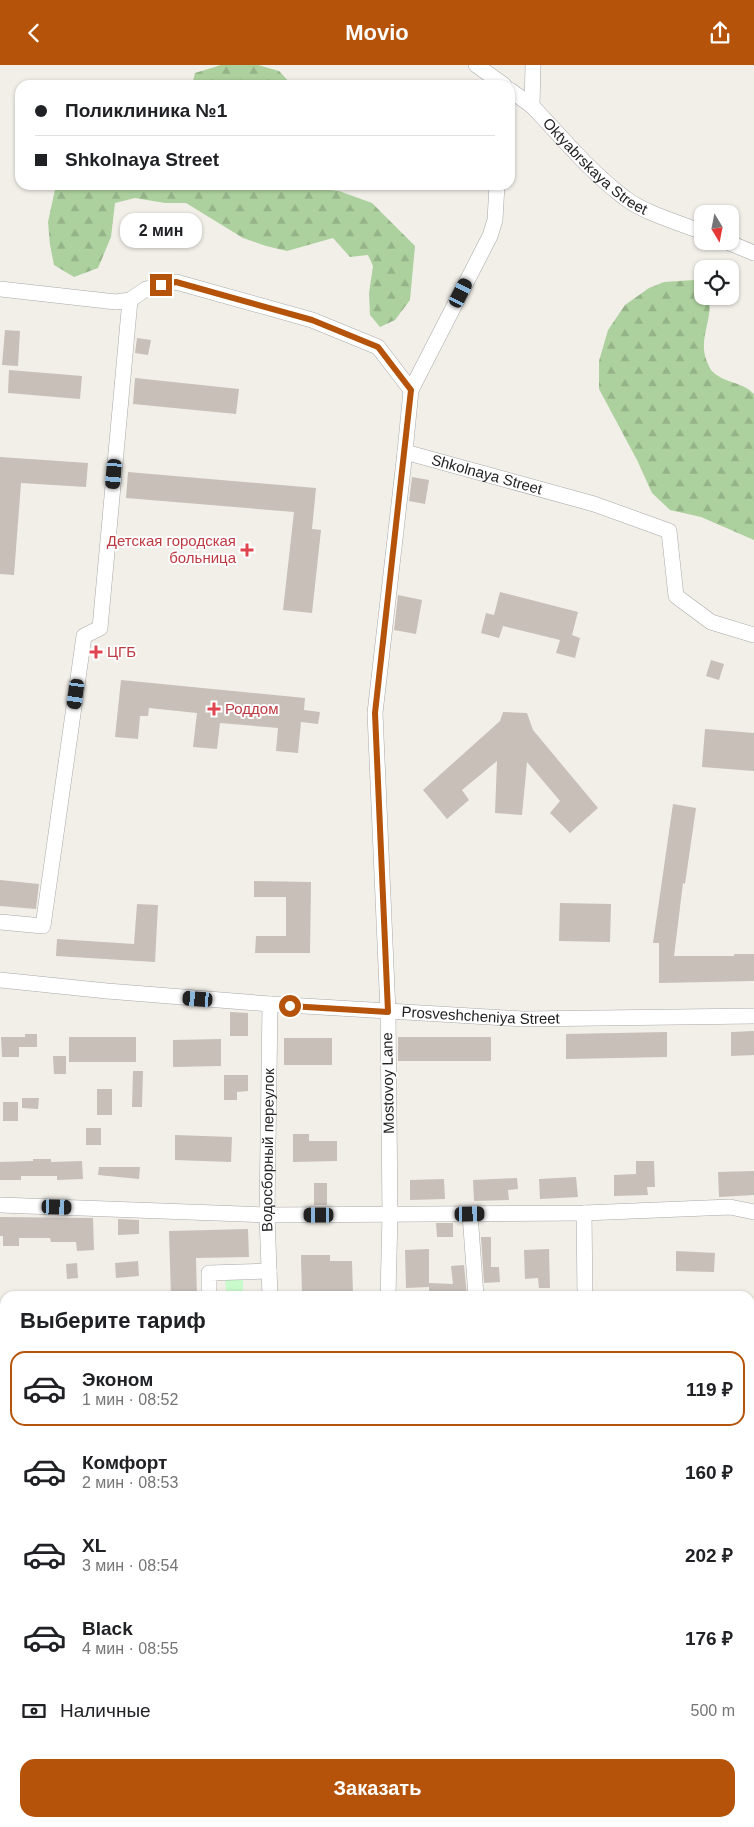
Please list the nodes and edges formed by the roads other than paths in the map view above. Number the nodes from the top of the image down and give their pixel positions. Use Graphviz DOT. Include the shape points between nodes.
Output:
graph roads {
  1 [pos="533,65"];
  2 [pos="483,73"];
  3 [pos="495,80"];
  4 [pos="515,93"];
  5 [pos="532,106"];
  6 [pos="497,190"];
  7 [pos="694,229"];
  8 [pos="739,247"];
  9 [pos="754,253"];
  10 [pos="0,289"];
  11 [pos="130,300"];
  12 [pos="411,390"];
  13 [pos="405,452"];
  14 [pos="754,635"];
  15 [pos="0,922"];
  16 [pos="0,980"];
  17 [pos="270,1004"];
  18 [pos="388,1012"];
  19 [pos="754,1016"];
  20 [pos="0,1205"];
  21 [pos="754,1212"];
  22 [pos="584,1213"];
  23 [pos="470,1214"];
  24 [pos="267,1215"];
  25 [pos="390,1215"];
  26 [pos="269,1271"];
  27 [pos="209,1291"];
  28 [pos="270,1291"];
  29 [pos="388,1291"];
  30 [pos="476,1291"];
  31 [pos="585,1291"];
  1 -- 5 [label="street, Oktyabrskaya Street"];
  2 -- 3 [label="street"];
  4 -- 5 [label="street"];
  5 -- 7 [label="street, Oktyabrskaya Street" via="626,199"];
  6 -- 12 [label="street" via="490,236"];
  8 -- 9 [label="street"];
  10 -- 11 [label="street" via="116,302"];
  11 -- 12 [label="street" via="146,289 176,282 312,320 378,347"];
  11 -- 15 [label="street" via="100,628 84,636 43,926"];
  12 -- 13 [label="street"];
  13 -- 14 [label="street, Shkolnaya Street" via="594,504 669,531 676,596 710,622"];
  13 -- 18 [label="street, Mostovoy Lane" via="375,713"];
  16 -- 17 [label="street, Prosveshcheniya Street"];
  17 -- 18 [label="street, Prosveshcheniya Street"];
  17 -- 24 [label="street, Водосборный переулок"];
  18 -- 19 [label="street, Prosveshcheniya Street" via="523,1019"];
  18 -- 25 [label="street, Mostovoy Lane"];
  20 -- 24 [label="street"];
  21 -- 22 [label="street" via="730,1207"];
  22 -- 23 [label="street"];
  22 -- 31 [label="street"];
  23 -- 25 [label="street"];
  23 -- 30 [label="street"];
  24 -- 25 [label="street"];
  24 -- 26 [label="street, Водосборный переулок"];
  25 -- 29 [label="street, Mostovoy Lane"];
  26 -- 27 [label="street" via="212,1272 208,1276"];
  26 -- 28 [label="street, Водосборный переулок"];
}
